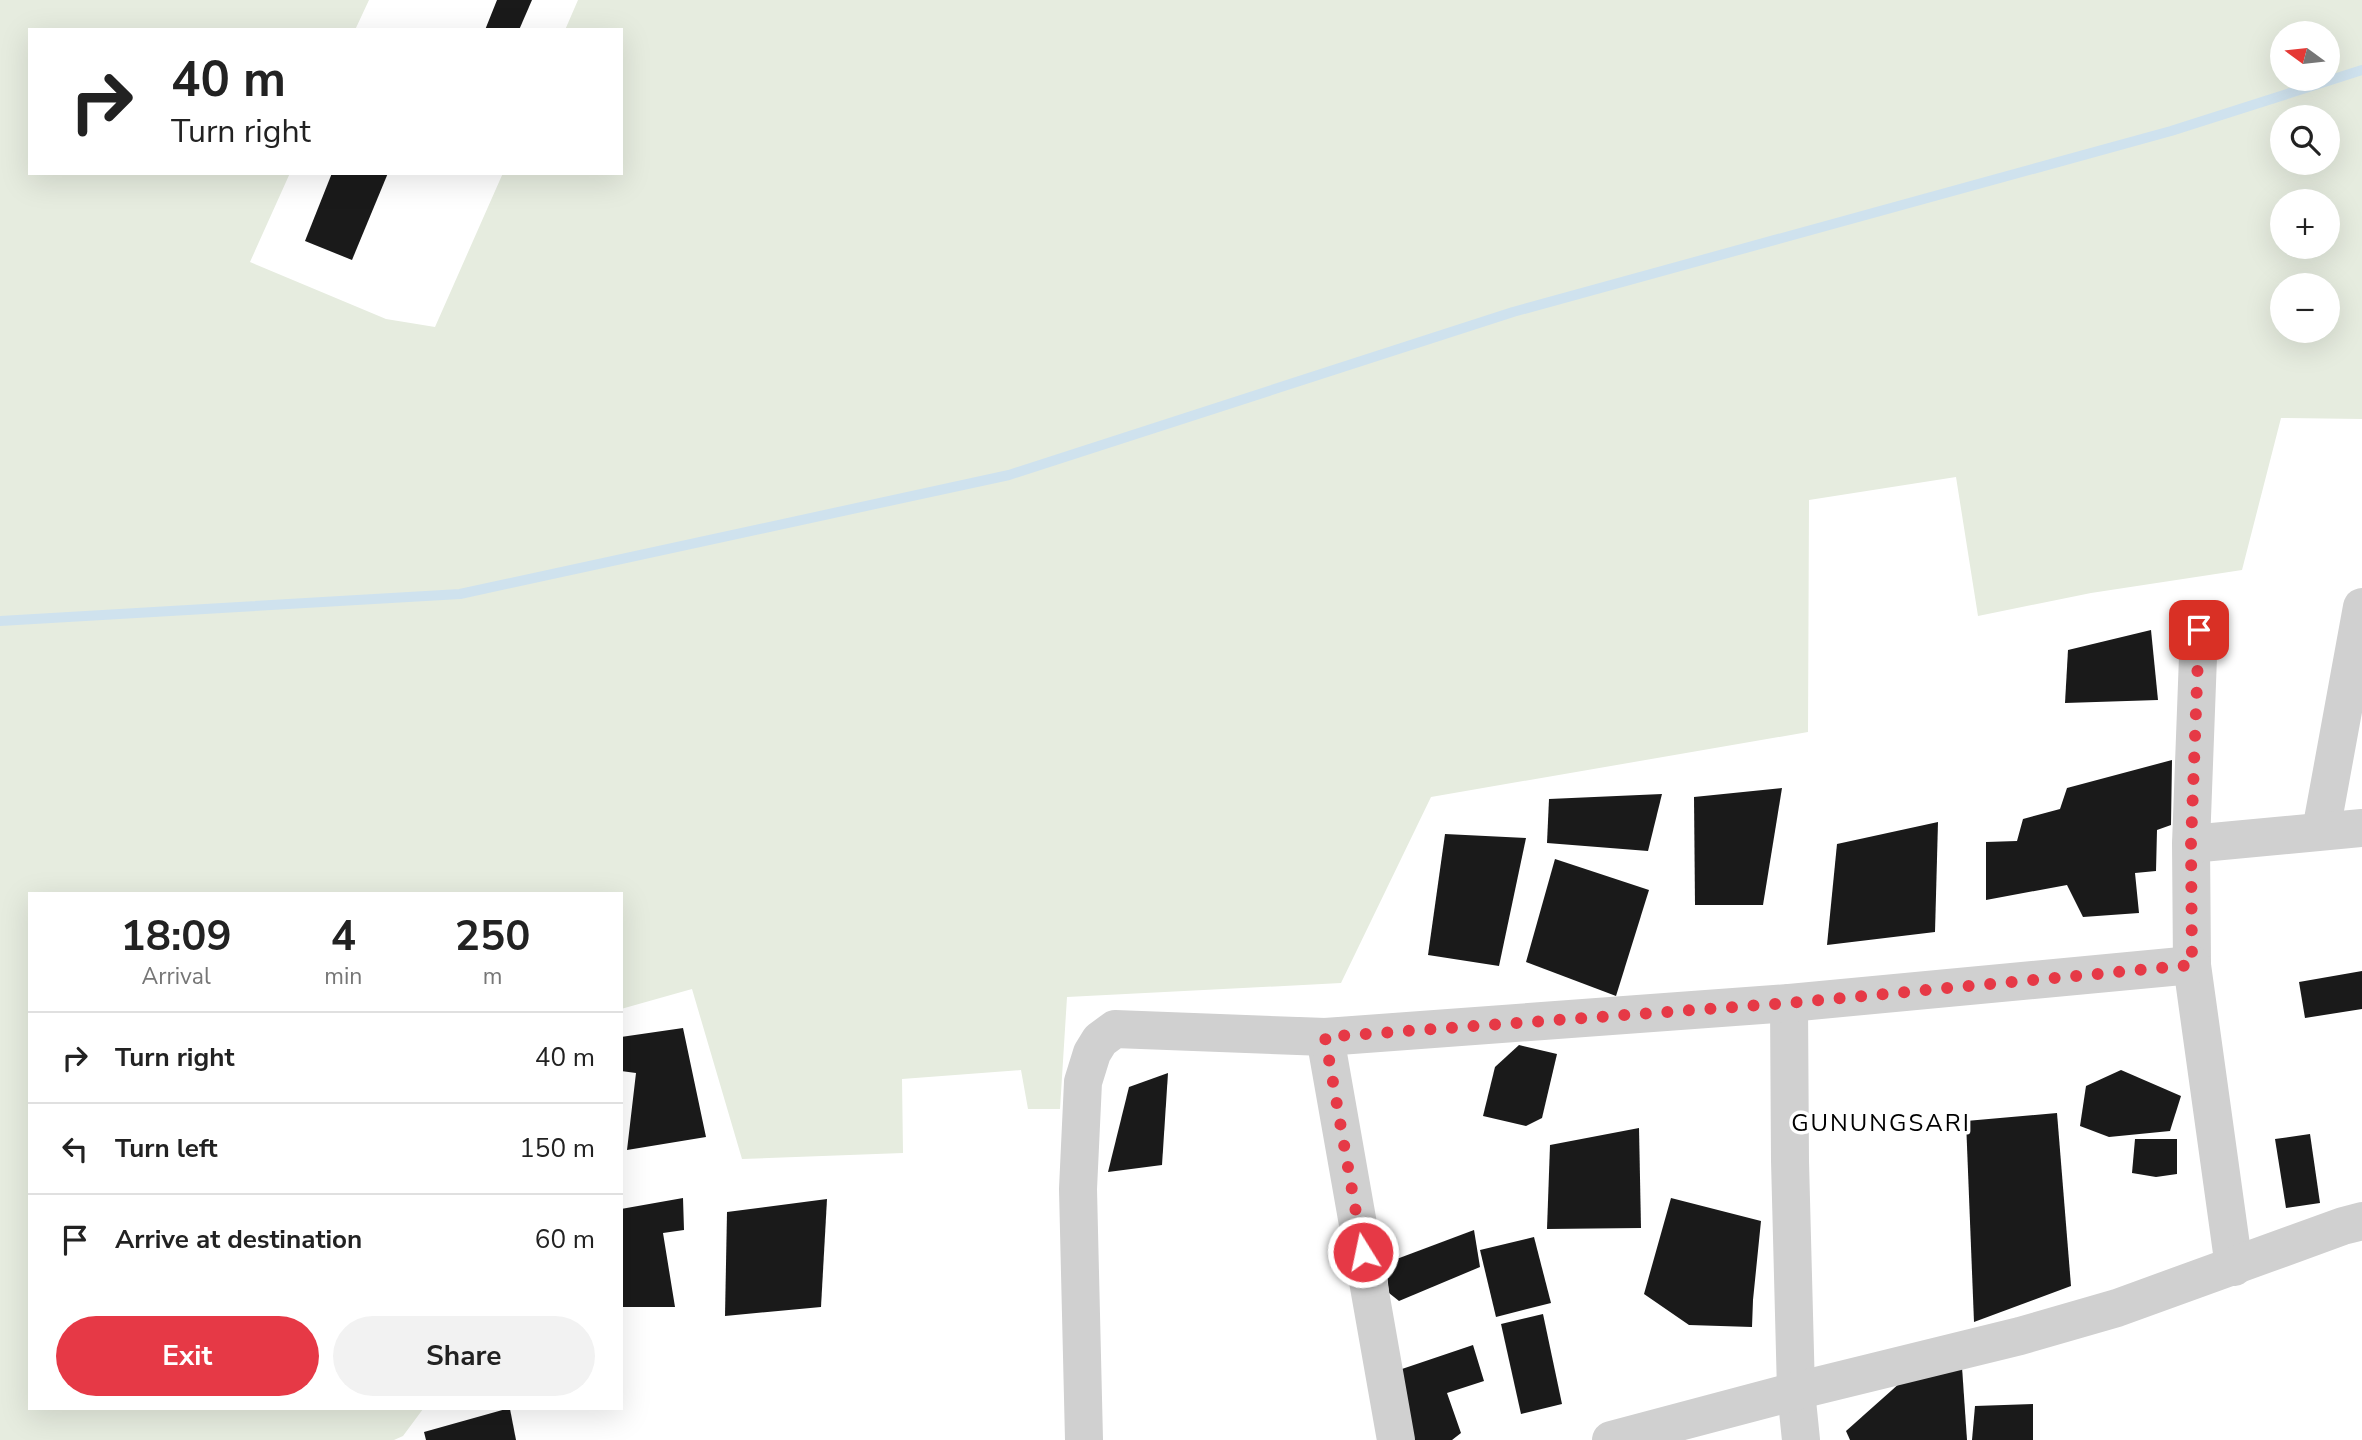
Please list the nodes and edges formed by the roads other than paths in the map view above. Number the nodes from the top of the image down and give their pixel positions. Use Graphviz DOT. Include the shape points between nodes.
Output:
graph roads {
  1 [pos="2362,607"];
  2 [pos="2199,630"];
  3 [pos="2362,828"];
  4 [pos="2321,831"];
  5 [pos="2191,844"];
  6 [pos="2192,965"];
  7 [pos="1789,1003"];
  8 [pos="1325,1037"];
  9 [pos="2362,1221"];
  10 [pos="2234,1267"];
  11 [pos="1796,1391"];
  12 [pos="1084,1440"];
  13 [pos="1396,1440"];
  14 [pos="1611,1440"];
  15 [pos="1801,1440"];
  1 -- 4 [label="street"];
  2 -- 5 [label="street"];
  3 -- 4 [label="street"];
  4 -- 5 [label="street"];
  5 -- 6 [label="street"];
  6 -- 7 [label="street"];
  6 -- 10 [label="street"];
  7 -- 8 [label="street"];
  7 -- 11 [label="street"];
  8 -- 12 [label="street" via="1115,1030 1100,1040 1092,1053 1083,1082 1078,1189"];
  8 -- 13 [label="street"];
  9 -- 10 [label="street"];
  10 -- 11 [label="street" via="2020,1336"];
  11 -- 14 [label="street"];
  11 -- 15 [label="street"];
}
